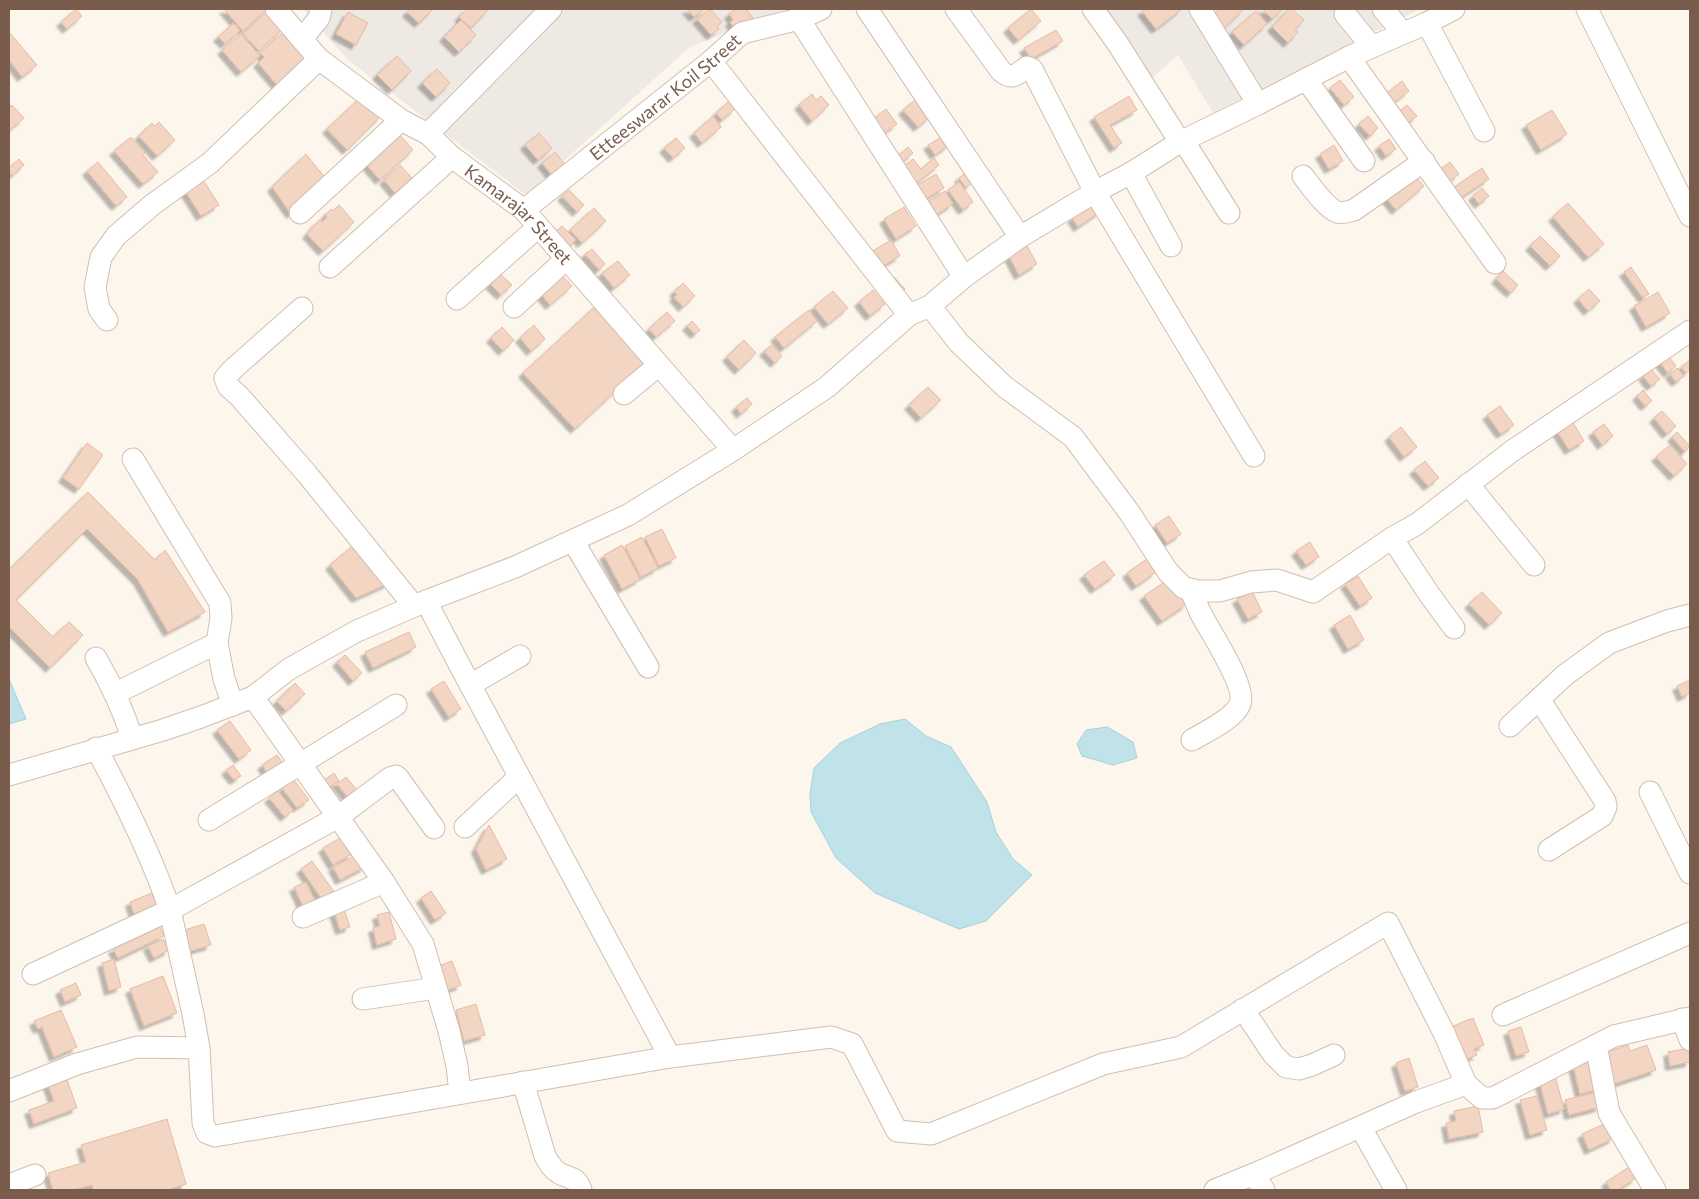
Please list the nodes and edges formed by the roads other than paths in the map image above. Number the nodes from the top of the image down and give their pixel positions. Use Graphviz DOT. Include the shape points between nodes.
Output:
graph roads {
  1 [pos="276,9"];
  2 [pos="321,9"];
  3 [pos="551,9"];
  4 [pos="821,9"];
  5 [pos="867,9"];
  6 [pos="956,9"];
  7 [pos="1092,9"];
  8 [pos="1200,9"];
  9 [pos="1383,9"];
  10 [pos="1454,9"];
  11 [pos="1587,9"];
  12 [pos="1345,14"];
  13 [pos="790,16"];
  14 [pos="1427,23"];
  15 [pos="1403,33"];
  16 [pos="302,40"];
  17 [pos="1372,47"];
  18 [pos="1348,57"];
  19 [pos="319,59"];
  20 [pos="710,61"];
  21 [pos="1306,79"];
  22 [pos="1258,104"];
  23 [pos="401,120"];
  24 [pos="1484,131"];
  25 [pos="428,134"];
  26 [pos="1182,141"];
  27 [pos="452,157"];
  28 [pos="1364,161"];
  29 [pos="1424,161"];
  30 [pos="1131,173"];
  31 [pos="1303,176"];
  32 [pos="1095,192"];
  33 [pos="524,210"];
  34 [pos="300,213"];
  35 [pos="1229,213"];
  36 [pos="1690,216"];
  37 [pos="538,227"];
  38 [pos="1020,237"];
  39 [pos="1171,246"];
  40 [pos="566,259"];
  41 [pos="1495,263"];
  42 [pos="330,267"];
  43 [pos="964,277"];
  44 [pos="457,298"];
  45 [pos="930,306"];
  46 [pos="514,307"];
  47 [pos="302,308"];
  48 [pos="910,315"];
  49 [pos="107,320"];
  50 [pos="1690,332"];
  51 [pos="659,365"];
  52 [pos="624,394"];
  53 [pos="733,450"];
  54 [pos="1254,456"];
  55 [pos="133,459"];
  56 [pos="1468,484"];
  57 [pos="1392,538"];
  58 [pos="573,541"];
  59 [pos="1534,566"];
  60 [pos="1190,589"];
  61 [pos="420,603"];
  62 [pos="1690,615"];
  63 [pos="1454,628"];
  64 [pos="217,643"];
  65 [pos="520,656"];
  66 [pos="96,658"];
  67 [pos="648,667"];
  68 [pos="470,685"];
  69 [pos="116,693"];
  70 [pos="253,697"];
  71 [pos="1540,698"];
  72 [pos="233,705"];
  73 [pos="396,705"];
  74 [pos="1510,726"];
  75 [pos="132,738"];
  76 [pos="1192,740"];
  77 [pos="96,748"];
  78 [pos="299,764"];
  79 [pos="9,775"];
  80 [pos="519,777"];
  81 [pos="1650,792"];
  82 [pos="338,817"];
  83 [pos="209,820"];
  84 [pos="464,827"];
  85 [pos="434,828"];
  86 [pos="1549,850"];
  87 [pos="1690,873"];
  88 [pos="384,882"];
  89 [pos="170,910"];
  90 [pos="303,917"];
  91 [pos="1690,933"];
  92 [pos="33,974"];
  93 [pos="436,988"];
  94 [pos="363,1000"];
  95 [pos="1244,1009"];
  96 [pos="1503,1015"];
  97 [pos="1686,1018"];
  98 [pos="1690,1040"];
  99 [pos="1596,1045"];
  100 [pos="199,1048"];
  101 [pos="1334,1055"];
  102 [pos="670,1057"];
  103 [pos="523,1082"];
  104 [pos="1466,1084"];
  105 [pos="9,1091"];
  106 [pos="460,1093"];
  107 [pos="1361,1128"];
  108 [pos="35,1175"];
  109 [pos="1259,1182"];
  110 [pos="9,1185"];
  111 [pos="581,1190"];
  112 [pos="1214,1190"];
  113 [pos="1394,1190"];
  114 [pos="1655,1190"];
  1 -- 16 [label="street, Kamarajar Street"];
  2 -- 16 [label="street" via="319,18"];
  3 -- 25 [label="street"];
  4 -- 13 [label="street, Etteeswarar Koil Street"];
  5 -- 38 [label="street"];
  6 -- 32 [label="street" via="1007,76 1012,77 1027,67 1032,69"];
  7 -- 26 [label="street"];
  8 -- 22 [label="street"];
  9 -- 15 [label="street"];
  10 -- 14 [label="street"];
  11 -- 36 [label="street"];
  12 -- 17 [label="street"];
  13 -- 20 [label="street, Etteeswarar Koil Street" via="742,33"];
  13 -- 43 [label="street"];
  14 -- 15 [label="street"];
  14 -- 24 [label="street"];
  15 -- 17 [label="street"];
  16 -- 19 [label="street, Kamarajar Street"];
  17 -- 18 [label="street"];
  18 -- 21 [label="street"];
  18 -- 29 [label="street"];
  19 -- 23 [label="street, Kamarajar Street"];
  19 -- 49 [label="street" via="210,163 116,236 101,257 95,287 99,309"];
  20 -- 33 [label="street, Etteeswarar Koil Street"];
  20 -- 48 [label="street"];
  21 -- 22 [label="street"];
  21 -- 28 [label="street"];
  22 -- 26 [label="street"];
  23 -- 25 [label="street, Kamarajar Street"];
  23 -- 34 [label="street"];
  25 -- 27 [label="street, Kamarajar Street"];
  26 -- 30 [label="street"];
  26 -- 35 [label="street"];
  27 -- 33 [label="street, Kamarajar Street"];
  27 -- 42 [label="street"];
  29 -- 31 [label="street" via="1354,210 1345,212 1338,212 1328,205"];
  29 -- 41 [label="street"];
  30 -- 32 [label="street"];
  30 -- 39 [label="street"];
  32 -- 38 [label="street"];
  32 -- 54 [label="street"];
  33 -- 37 [label="street, Kamarajar Street"];
  37 -- 40 [label="street, Kamarajar Street"];
  37 -- 44 [label="street"];
  38 -- 43 [label="street"];
  40 -- 46 [label="street"];
  40 -- 51 [label="street, Kamarajar Street"];
  43 -- 45 [label="street"];
  45 -- 48 [label="street"];
  45 -- 60 [label="street" via="959,343 1005,387 1073,437 1129,512 1168,572 1184,588"];
  47 -- 61 [label="street" via="232,370 225,378 228,386"];
  48 -- 53 [label="street" via="827,387"];
  50 -- 56 [label="street"];
  51 -- 52 [label="street"];
  51 -- 53 [label="street, Kamarajar Street"];
  53 -- 58 [label="street" via="628,515"];
  55 -- 64 [label="street" via="220,603"];
  56 -- 57 [label="street"];
  56 -- 59 [label="street"];
  57 -- 60 [label="street" via="1313,592 1277,580 1251,582 1220,591"];
  57 -- 63 [label="street"];
  58 -- 61 [label="street"];
  58 -- 67 [label="street"];
  60 -- 76 [label="street" via="1234,675 1241,703 1232,715"];
  61 -- 68 [label="street"];
  61 -- 70 [label="street" via="330,645 289,669"];
  62 -- 71 [label="street" via="1609,643"];
  64 -- 69 [label="street"];
  64 -- 72 [label="street"];
  65 -- 68 [label="street"];
  66 -- 69 [label="street"];
  68 -- 80 [label="street"];
  69 -- 75 [label="street"];
  70 -- 72 [label="street"];
  70 -- 78 [label="street"];
  71 -- 74 [label="street"];
  71 -- 86 [label="street" via="1603,795 1606,807 1602,816"];
  72 -- 75 [label="street"];
  73 -- 78 [label="street"];
  75 -- 77 [label="street"];
  77 -- 79 [label="street"];
  77 -- 89 [label="street" via="157,874"];
  78 -- 82 [label="street"];
  78 -- 83 [label="street"];
  80 -- 84 [label="street"];
  80 -- 102 [label="street"];
  81 -- 87 [label="street"];
  82 -- 85 [label="street" via="396,776"];
  82 -- 88 [label="street"];
  82 -- 89 [label="street"];
  88 -- 90 [label="street"];
  88 -- 93 [label="street" via="423,944"];
  89 -- 92 [label="street"];
  89 -- 100 [label="street"];
  91 -- 96 [label="street"];
  93 -- 94 [label="street"];
  93 -- 106 [label="street" via="457,1066"];
  95 -- 101 [label="street" via="1273,1054 1286,1067 1299,1069"];
  95 -- 102 [label="street" via="1180,1047 1103,1064 931,1134 897,1131 852,1044 831,1037"];
  95 -- 104 [label="street" via="1388,923"];
  97 -- 98 [label="street"];
  97 -- 99 [label="street" via="1614,1036"];
  99 -- 104 [label="street" via="1493,1098 1482,1098"];
  99 -- 114 [label="street" via="1609,1113"];
  100 -- 105 [label="street" via="137,1047 77,1064"];
  100 -- 106 [label="street" via="203,1123 207,1133 216,1136"];
  102 -- 103 [label="street"];
  103 -- 106 [label="street"];
  103 -- 111 [label="street" via="545,1156 550,1165 560,1174 571,1177"];
  104 -- 107 [label="street" via="1416,1102"];
  107 -- 109 [label="street"];
  107 -- 113 [label="street"];
  108 -- 110 [label="street"];
  109 -- 112 [label="street"];
}
